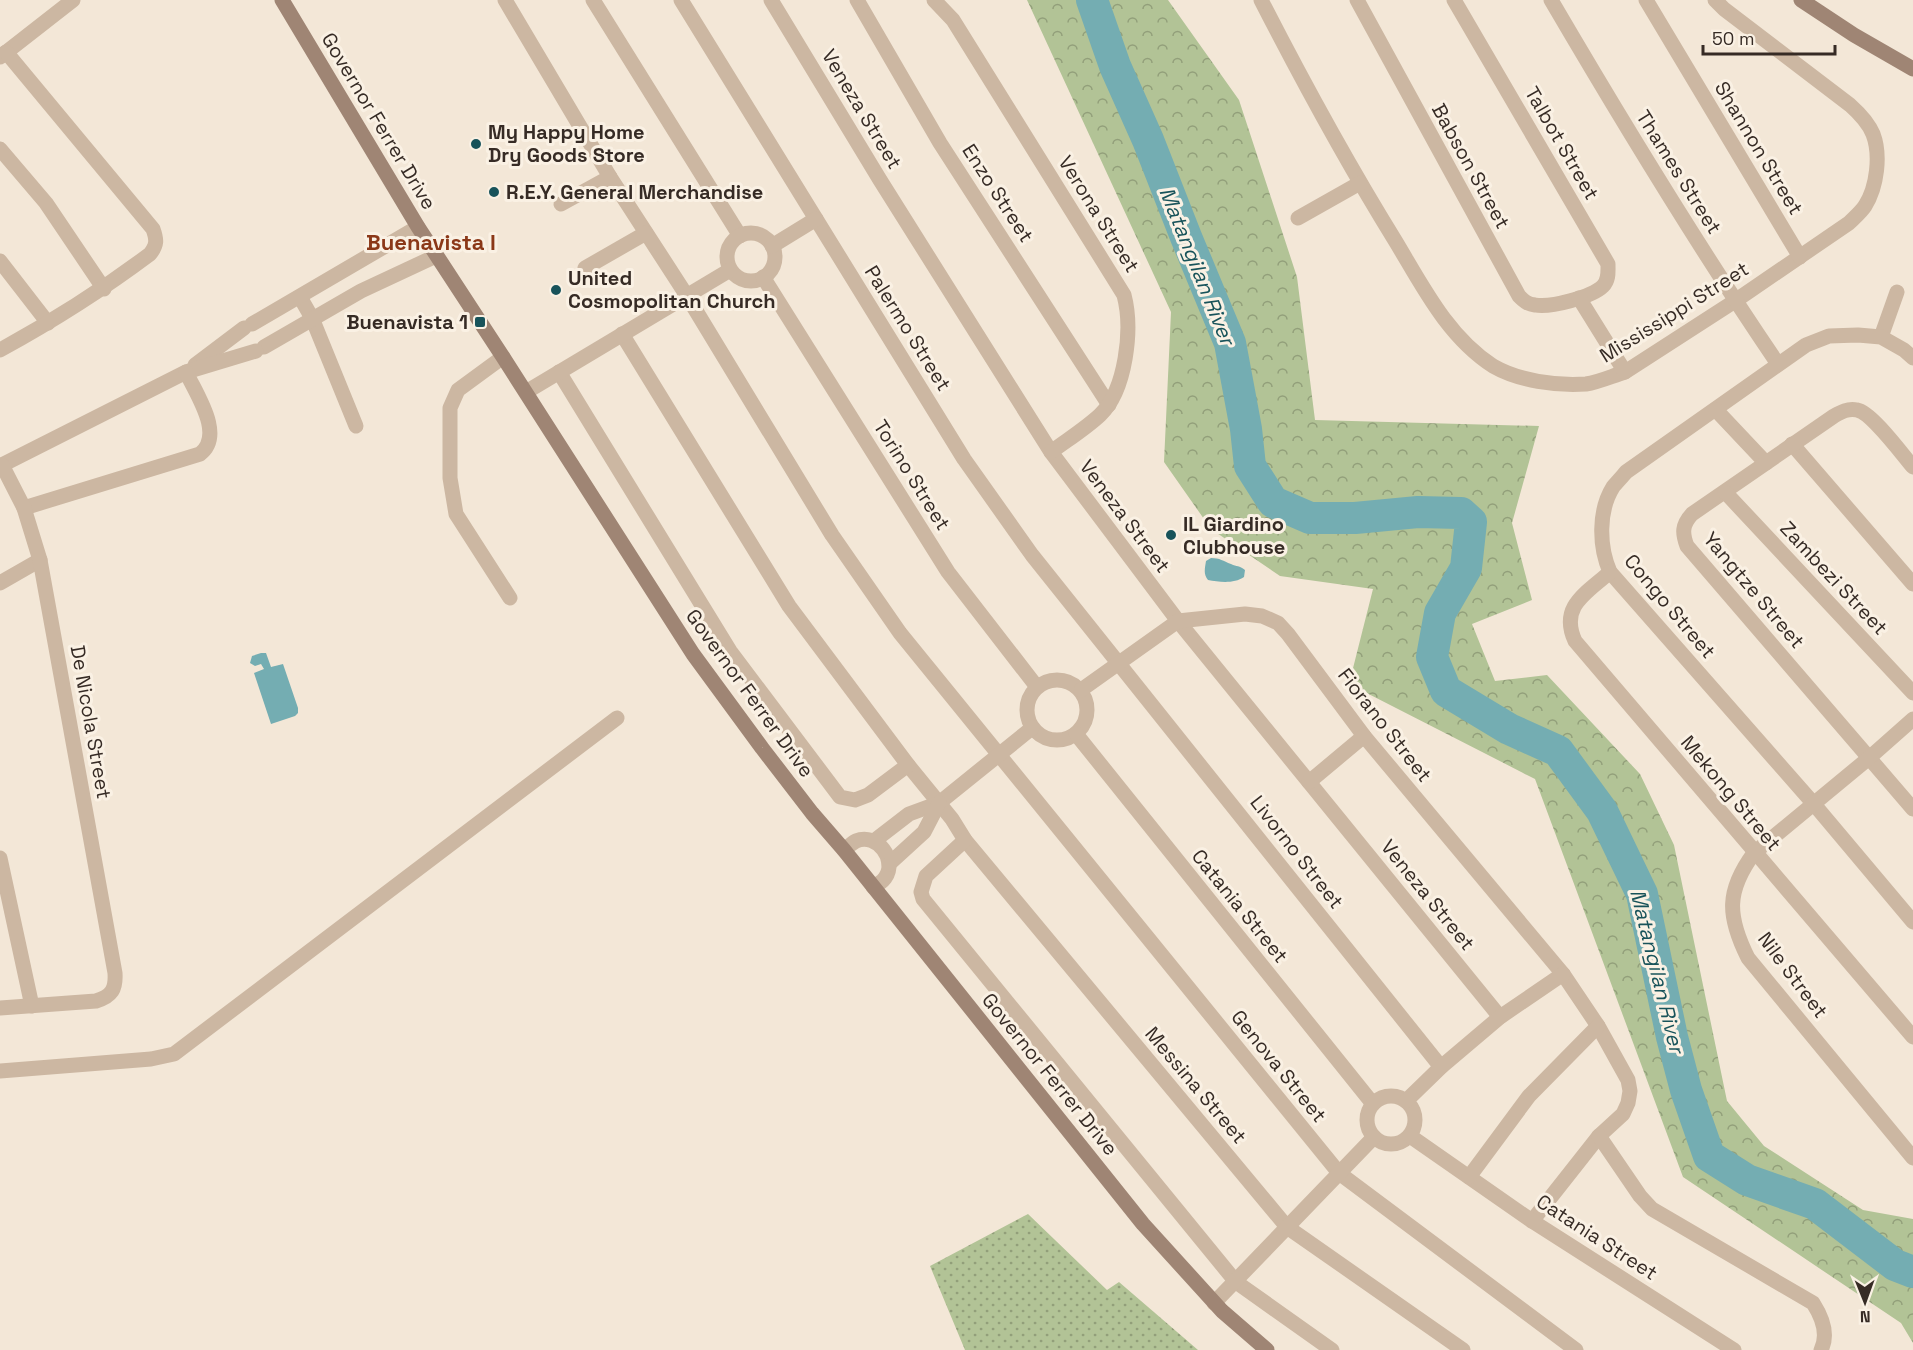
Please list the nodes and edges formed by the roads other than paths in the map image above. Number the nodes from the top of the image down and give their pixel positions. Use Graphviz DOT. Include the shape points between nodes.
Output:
graph roads {
  1 [pos="73,0"];
  2 [pos="282,0"];
  3 [pos="505,0"];
  4 [pos="593,0"];
  5 [pos="681,0"];
  6 [pos="771,0"];
  7 [pos="857,0"];
  8 [pos="934,0"];
  9 [pos="1261,0"];
  10 [pos="1357,0"];
  11 [pos="1454,0"];
  12 [pos="1551,0"];
  13 [pos="1646,0"];
  14 [pos="1715,0"];
  15 [pos="1801,0"];
  16 [pos="3,54"];
  17 [pos="1913,69"];
  18 [pos="0,149"];
  19 [pos="610,177"];
  20 [pos="1360,183"];
  21 [pos="561,204"];
  22 [pos="1298,218"];
  23 [pos="816,219"];
  24 [pos="418,227"];
  25 [pos="646,233"];
  26 [pos="740,236"];
  27 [pos="772,246"];
  28 [pos="436,256"];
  29 [pos="1800,257"];
  30 [pos="0,261"];
  31 [pos="347,267"];
  32 [pos="585,268"];
  33 [pos="730,270"];
  34 [pos="763,277"];
  35 [pos="104,289"];
  36 [pos="361,291"];
  37 [pos="1897,292"];
  38 [pos="687,296"];
  39 [pos="300,297"];
  40 [pos="1579,298"];
  41 [pos="1735,301"];
  42 [pos="312,318"];
  43 [pos="48,324"];
  44 [pos="622,334"];
  45 [pos="1881,337"];
  46 [pos="0,350"];
  47 [pos="503,357"];
  48 [pos="1913,358"];
  49 [pos="1778,364"];
  50 [pos="186,372"];
  51 [pos="559,372"];
  52 [pos="1625,372"];
  53 [pos="526,392"];
  54 [pos="1109,405"];
  55 [pos="1716,410"];
  56 [pos="356,426"];
  57 [pos="1792,444"];
  58 [pos="1051,452"];
  59 [pos="1766,463"];
  60 [pos="1,465"];
  61 [pos="1913,467"];
  62 [pos="1725,492"];
  63 [pos="24,508"];
  64 [pos="40,560"];
  65 [pos="1610,572"];
  66 [pos="0,583"];
  67 [pos="1913,584"];
  68 [pos="510,598"];
  69 [pos="1178,621"];
  70 [pos="1119,663"];
  71 [pos="1037,687"];
  72 [pos="1081,690"];
  73 [pos="1913,693"];
  74 [pos="617,718"];
  75 [pos="1913,719"];
  76 [pos="1032,728"];
  77 [pos="1076,734"];
  78 [pos="1364,736"];
  79 [pos="999,755"];
  80 [pos="1869,758"];
  81 [pos="908,765"];
  82 [pos="1309,782"];
  83 [pos="939,803"];
  84 [pos="1813,803"];
  85 [pos="1913,809"];
  86 [pos="964,840"];
  87 [pos="874,841"];
  88 [pos="844,850"];
  89 [pos="1754,853"];
  90 [pos="0,858"];
  91 [pos="889,864"];
  92 [pos="873,887"];
  93 [pos="1913,922"];
  94 [pos="1563,974"];
  95 [pos="32,1006"];
  96 [pos="0,1008"];
  97 [pos="1500,1017"];
  98 [pos="1598,1026"];
  99 [pos="1913,1037"];
  100 [pos="1441,1068"];
  101 [pos="0,1071"];
  102 [pos="1406,1101"];
  103 [pos="1373,1104"];
  104 [pos="1410,1136"];
  105 [pos="1599,1136"];
  106 [pos="1374,1137"];
  107 [pos="1913,1158"];
  108 [pos="1339,1173"];
  109 [pos="1469,1177"];
  110 [pos="1532,1221"];
  111 [pos="1287,1227"];
  112 [pos="1236,1282"];
  113 [pos="1214,1303"];
  114 [pos="1267,1350"];
  115 [pos="1332,1350"];
  116 [pos="1463,1350"];
  117 [pos="1576,1350"];
  118 [pos="1734,1350"];
  119 [pos="1821,1350"];
  1 -- 16 [label="street"];
  2 -- 24 [label="main road, Governor Ferrer Drive"];
  3 -- 19 [label="street, Genova Street"];
  4 -- 26 [label="street"];
  5 -- 23 [label="street, Palermo Street"];
  6 -- 58 [label="street, Veneza Street"];
  7 -- 54 [label="street, Enzo Street" via="940,143"];
  8 -- 54 [label="street, Verona Street" via="952,20 1124,295 1126,349"];
  9 -- 20 [label="street, Mississippi Street"];
  10 -- 40 [label="street, Babson Street" via="1519,296 1537,306"];
  11 -- 40 [label="street, Talbot Street" via="1608,264 1603,286"];
  12 -- 41 [label="street, Thames Street"];
  13 -- 29 [label="street, Shannon Street"];
  14 -- 29 [label="street, Mississippi Street" via="1850,105 1873,133 1876,165 1873,189 1864,207 1849,223"];
  15 -- 17 [label="main road"];
  16 -- 35 [label="street" via="157,238 150,254"];
  18 -- 35 [label="street" via="46,203"];
  19 -- 21 [label="street"];
  19 -- 25 [label="street, Genova Street"];
  20 -- 22 [label="street"];
  20 -- 52 [label="street, Mississippi Street" via="1439,312 1467,346 1495,366 1522,378 1559,383 1586,384"];
  23 -- 27 [label="street"];
  23 -- 70 [label="street, Palermo Street" via="964,459 1032,555"];
  24 -- 28 [label="main road, Governor Ferrer Drive"];
  24 -- 31 [label="street"];
  25 -- 32 [label="street"];
  25 -- 38 [label="street, Genova Street"];
  26 -- 27 [label="street" via="758,234"];
  26 -- 33 [label="street" via="728,251"];
  27 -- 34 [label="street" via="773,267"];
  28 -- 36 [label="street"];
  28 -- 47 [label="main road, Governor Ferrer Drive"];
  29 -- 41 [label="street, Mississippi Street"];
  30 -- 43 [label="street"];
  31 -- 36 [label="street"];
  31 -- 39 [label="street"];
  33 -- 34 [label="street" via="745,280"];
  33 -- 38 [label="street"];
  34 -- 71 [label="street, Torino Street" via="948,572"];
  35 -- 43 [label="street"];
  36 -- 42 [label="street"];
  37 -- 45 [label="street"];
  38 -- 44 [label="street"];
  38 -- 79 [label="street, Genova Street" via="832,535 900,633"];
  39 -- 42 [label="street"];
  39 -- 50 [label="street" via="248,326"];
  40 -- 52 [label="street"];
  41 -- 49 [label="street, Thames Street"];
  41 -- 52 [label="street, Mississippi Street"];
  42 -- 50 [label="street" via="260,349"];
  42 -- 56 [label="street"];
  43 -- 46 [label="street"];
  44 -- 51 [label="street"];
  44 -- 81 [label="street, Messina Street" via="789,606"];
  45 -- 48 [label="street, Congo Street"];
  45 -- 49 [label="street, Congo Street" via="1829,336 1806,345"];
  47 -- 53 [label="main road, Governor Ferrer Drive"];
  47 -- 68 [label="street" via="458,390 450,408 450,478 456,514"];
  49 -- 55 [label="street, Congo Street"];
  50 -- 60 [label="street"];
  50 -- 63 [label="street" via="209,422 207,449"];
  51 -- 53 [label="street"];
  51 -- 81 [label="street" via="730,651 840,797 855,800 867,795"];
  53 -- 88 [label="main road, Governor Ferrer Drive" via="693,654"];
  54 -- 58 [label="street, Verona Street"];
  55 -- 59 [label="street"];
  55 -- 65 [label="street, Congo Street" via="1626,472 1612,489 1602,524 1603,551"];
  57 -- 59 [label="street, Yangtze Street"];
  57 -- 61 [label="street, Yangtze Street" via="1844,410 1856,409 1873,420"];
  57 -- 67 [label="street"];
  58 -- 69 [label="street, Veneza Street"];
  59 -- 62 [label="street, Yangtze Street"];
  60 -- 63 [label="street, De Nicola Street"];
  62 -- 73 [label="street, Zambezi Street"];
  62 -- 80 [label="street, Yangtze Street" via="1686,521 1683,530 1687,546"];
  63 -- 64 [label="street, De Nicola Street"];
  64 -- 66 [label="street"];
  64 -- 95 [label="street, De Nicola Street" via="116,984 112,993 96,1001"];
  65 -- 84 [label="street, Congo Street"];
  65 -- 89 [label="street, Mekong Street" via="1578,600 1570,612 1569,630"];
  69 -- 70 [label="street, Fiorano Street"];
  69 -- 78 [label="street, Fiorano Street" via="1245,614 1278,623"];
  69 -- 82 [label="street, Veneza Street"];
  70 -- 72 [label="street, Fiorano Street"];
  70 -- 100 [label="street, Livorno Street"];
  71 -- 72 [label="street" via="1059,679"];
  71 -- 76 [label="street" via="1027,706"];
  72 -- 77 [label="street" via="1088,713"];
  74 -- 101 [label="street" via="174,1054"];
  75 -- 80 [label="street, Nile Street"];
  76 -- 77 [label="street" via="1053,740"];
  76 -- 79 [label="street"];
  77 -- 103 [label="street, Catania Street"];
  78 -- 82 [label="street"];
  78 -- 94 [label="street, Fiorano Street"];
  79 -- 83 [label="street"];
  79 -- 108 [label="street, Genova Street"];
  80 -- 84 [label="street, Nile Street"];
  80 -- 85 [label="street, Yangtze Street"];
  81 -- 83 [label="street, Messina Street"];
  82 -- 97 [label="street, Veneza Street"];
  83 -- 86 [label="street, Messina Street"];
  83 -- 87 [label="street" via="909,814"];
  83 -- 91 [label="street" via="924,832"];
  84 -- 89 [label="street, Nile Street"];
  84 -- 93 [label="street, Congo Street"];
  86 -- 111 [label="street, Messina Street"];
  86 -- 112 [label="street" via="926,876 923,899"];
  87 -- 88 [label="street" via="857,840"];
  87 -- 91 [label="street" via="885,850"];
  88 -- 92 [label="main road, Governor Ferrer Drive"];
  89 -- 99 [label="street, Mekong Street"];
  89 -- 107 [label="street, Nile Street" via="1736,882 1732,901 1738,938 1748,958"];
  90 -- 95 [label="street"];
  91 -- 92 [label="street" via="885,878"];
  92 -- 113 [label="main road, Governor Ferrer Drive" via="1143,1224"];
  94 -- 97 [label="street"];
  94 -- 98 [label="street, Fiorano Street"];
  95 -- 96 [label="street"];
  97 -- 100 [label="street"];
  98 -- 105 [label="street, Fiorano Street" via="1630,1090 1623,1113"];
  98 -- 109 [label="street" via="1529,1096"];
  100 -- 102 [label="street"];
  102 -- 103 [label="street" via="1389,1096"];
  102 -- 104 [label="street" via="1416,1122"];
  103 -- 106 [label="street" via="1367,1124"];
  104 -- 106 [label="street" via="1388,1144"];
  104 -- 109 [label="street, Catania Street"];
  105 -- 110 [label="street, Fiorano Street"];
  105 -- 119 [label="street" via="1652,1209 1813,1303 1824,1330"];
  106 -- 108 [label="street"];
  108 -- 111 [label="street"];
  108 -- 117 [label="street, Genova Street"];
  109 -- 110 [label="street, Catania Street"];
  110 -- 118 [label="street, Catania Street"];
  111 -- 112 [label="street"];
  111 -- 116 [label="street, Messina Street"];
  112 -- 113 [label="street"];
  112 -- 115 [label="street"];
  113 -- 114 [label="main road, Governor Ferrer Drive"];
}
